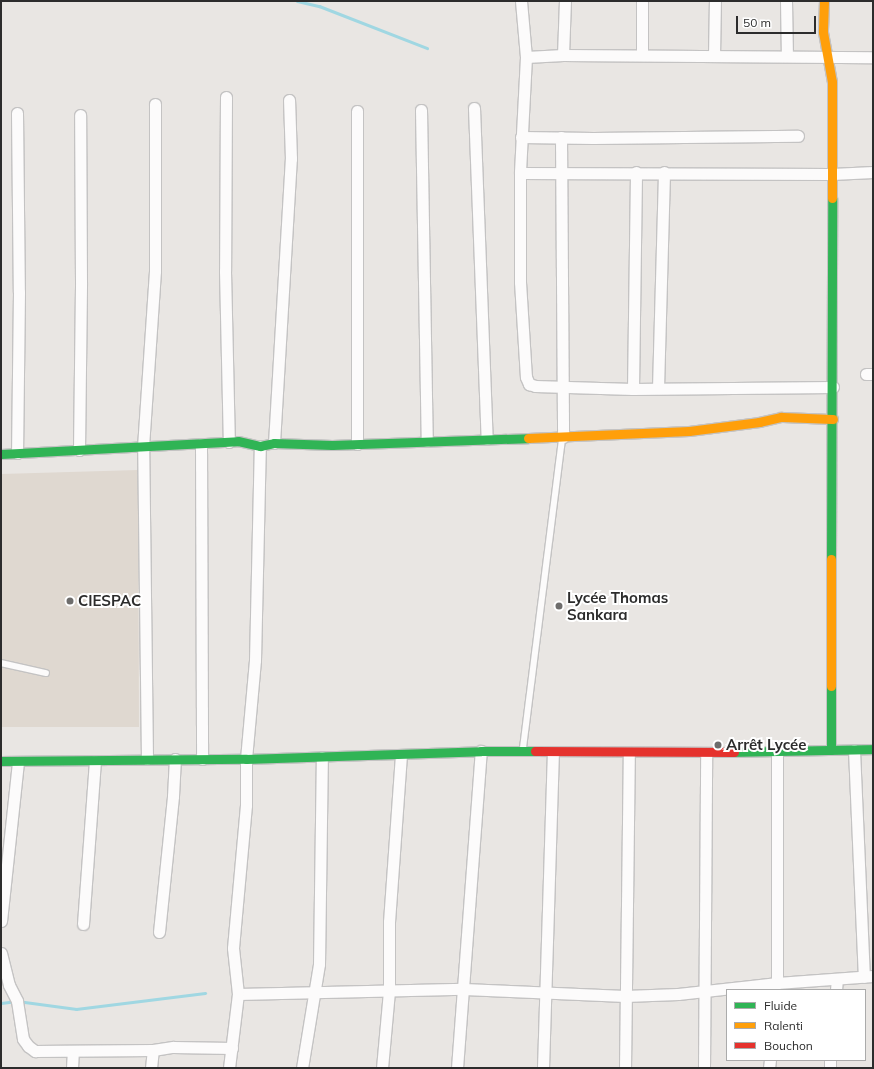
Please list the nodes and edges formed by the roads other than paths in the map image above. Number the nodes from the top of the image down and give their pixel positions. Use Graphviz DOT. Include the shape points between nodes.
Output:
graph roads {
  1 [pos="521,1"];
  2 [pos="565,1"];
  3 [pos="642,1"];
  4 [pos="715,1"];
  5 [pos="786,1"];
  6 [pos="824,1"];
  7 [pos="563,55"];
  8 [pos="642,55"];
  9 [pos="714,56"];
  10 [pos="787,56"];
  11 [pos="526,57"];
  12 [pos="826,57"];
  13 [pos="873,57"];
  14 [pos="226,97"];
  15 [pos="289,100"];
  16 [pos="155,104"];
  17 [pos="474,108"];
  18 [pos="357,110"];
  19 [pos="421,110"];
  20 [pos="17,113"];
  21 [pos="80,115"];
  22 [pos="798,136"];
  23 [pos="521,137"];
  24 [pos="561,137"];
  25 [pos="636,172"];
  26 [pos="664,172"];
  27 [pos="873,172"];
  28 [pos="520,173"];
  29 [pos="563,174"];
  30 [pos="832,174"];
  31 [pos="562,388"];
  32 [pos="658,388"];
  33 [pos="833,388"];
  34 [pos="633,389"];
  35 [pos="833,420"];
  36 [pos="563,437"];
  37 [pos="487,439"];
  38 [pos="427,441"];
  39 [pos="229,442"];
  40 [pos="274,443"];
  41 [pos="201,444"];
  42 [pos="357,444"];
  43 [pos="260,446"];
  44 [pos="143,447"];
  45 [pos="79,450"];
  46 [pos="17,453"];
  47 [pos="1,454"];
  48 [pos="1,663"];
  49 [pos="46,673"];
  50 [pos="873,749"];
  51 [pos="831,750"];
  52 [pos="854,750"];
  53 [pos="481,751"];
  54 [pos="522,752"];
  55 [pos="777,752"];
  56 [pos="553,753"];
  57 [pos="629,753"];
  58 [pos="706,753"];
  59 [pos="401,755"];
  60 [pos="322,758"];
  61 [pos="147,759"];
  62 [pos="175,759"];
  63 [pos="202,760"];
  64 [pos="246,760"];
  65 [pos="1,761"];
  66 [pos="95,761"];
  67 [pos="18,762"];
  68 [pos="1,921"];
  69 [pos="83,924"];
  70 [pos="159,932"];
  71 [pos="1,953"];
  72 [pos="868,976"];
  73 [pos="836,985"];
  74 [pos="772,986"];
  75 [pos="464,989"];
  76 [pos="743,989"];
  77 [pos="546,991"];
  78 [pos="726,991"];
  79 [pos="315,992"];
  80 [pos="389,992"];
  81 [pos="704,993"];
  82 [pos="238,994"];
  83 [pos="625,996"];
  84 [pos="232,1048"];
  85 [pos="153,1050"];
  86 [pos="73,1051"];
  87 [pos="72,1068"];
  88 [pos="151,1068"];
  89 [pos="229,1068"];
  90 [pos="302,1068"];
  91 [pos="382,1068"];
  92 [pos="457,1068"];
  93 [pos="543,1068"];
  94 [pos="625,1068"];
  95 [pos="704,1068"];
  1 -- 11 [label="street"];
  2 -- 7 [label="street"];
  3 -- 8 [label="street"];
  4 -- 9 [label="street"];
  5 -- 10 [label="street"];
  6 -- 12 [label="main road" via="823,32"];
  7 -- 8 [label="street"];
  7 -- 11 [label="street"];
  8 -- 9 [label="street"];
  9 -- 10 [label="street"];
  10 -- 12 [label="street"];
  11 -- 23 [label="street"];
  12 -- 13 [label="street"];
  12 -- 30 [label="main road" via="832,82"];
  14 -- 39 [label="street" via="225,271"];
  15 -- 40 [label="street" via="291,159"];
  16 -- 44 [label="street" via="154,271"];
  17 -- 37 [label="street"];
  18 -- 42 [label="street"];
  19 -- 38 [label="street"];
  20 -- 46 [label="street"];
  21 -- 45 [label="street"];
  22 -- 24 [label="street"];
  23 -- 24 [label="street"];
  23 -- 28 [label="street"];
  24 -- 29 [label="street"];
  25 -- 26 [label="street"];
  25 -- 29 [label="street"];
  25 -- 34 [label="street"];
  26 -- 30 [label="street"];
  26 -- 32 [label="street"];
  27 -- 30 [label="street"];
  28 -- 29 [label="street"];
  28 -- 31 [label="street" via="520,282 526,377 529,384 535,386"];
  29 -- 31 [label="street" via="560,206"];
  30 -- 33 [label="main road"];
  31 -- 34 [label="street"];
  31 -- 36 [label="street"];
  32 -- 33 [label="street"];
  32 -- 34 [label="street"];
  33 -- 35 [label="main road"];
  35 -- 36 [label="main road" via="781,416 758,422 689,431"];
  35 -- 51 [label="main road"];
  36 -- 37 [label="main road"];
  36 -- 54 [label="lane"];
  37 -- 38 [label="main road"];
  38 -- 42 [label="main road"];
  39 -- 41 [label="main road"];
  39 -- 43 [label="main road" via="238,441"];
  40 -- 42 [label="main road"];
  40 -- 43 [label="main road"];
  41 -- 44 [label="main road"];
  41 -- 63 [label="street"];
  43 -- 64 [label="street" via="255,660"];
  44 -- 45 [label="main road"];
  44 -- 61 [label="street"];
  45 -- 46 [label="main road"];
  46 -- 47 [label="main road"];
  48 -- 49 [label="lane"];
  50 -- 52 [label="main road"];
  51 -- 52 [label="main road"];
  51 -- 55 [label="main road"];
  52 -- 72 [label="street"];
  53 -- 54 [label="main road"];
  53 -- 59 [label="main road"];
  53 -- 75 [label="street"];
  54 -- 56 [label="main road"];
  55 -- 58 [label="main road"];
  55 -- 74 [label="street"];
  56 -- 57 [label="main road"];
  56 -- 77 [label="street"];
  57 -- 58 [label="main road"];
  57 -- 83 [label="street"];
  58 -- 81 [label="street"];
  59 -- 60 [label="main road"];
  59 -- 80 [label="street" via="389,922"];
  60 -- 64 [label="main road"];
  60 -- 79 [label="street" via="319,964"];
  61 -- 62 [label="main road"];
  61 -- 66 [label="main road"];
  62 -- 63 [label="main road"];
  62 -- 70 [label="street"];
  63 -- 64 [label="main road"];
  64 -- 82 [label="street" via="246,805 233,948"];
  65 -- 67 [label="main road"];
  66 -- 67 [label="main road"];
  66 -- 69 [label="street"];
  67 -- 68 [label="street"];
  71 -- 86 [label="street" via="9,985 17,1001 23,1039 28,1046 34,1052"];
  72 -- 73 [label="street"];
  73 -- 74 [label="street"];
  74 -- 76 [label="street"];
  75 -- 77 [label="street"];
  75 -- 80 [label="street"];
  75 -- 92 [label="street"];
  77 -- 83 [label="street"];
  77 -- 93 [label="street"];
  78 -- 81 [label="street"];
  79 -- 80 [label="street"];
  79 -- 82 [label="street"];
  79 -- 90 [label="street"];
  80 -- 91 [label="street"];
  81 -- 83 [label="street"];
  81 -- 95 [label="street"];
  82 -- 84 [label="street"];
  83 -- 94 [label="street"];
  84 -- 85 [label="street" via="173,1047"];
  84 -- 89 [label="street"];
  85 -- 86 [label="street"];
  85 -- 88 [label="street"];
  86 -- 87 [label="street"];
}
